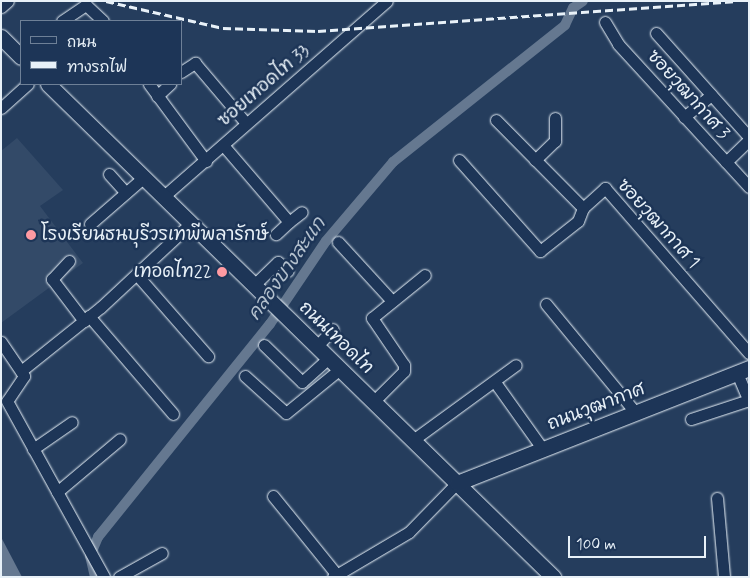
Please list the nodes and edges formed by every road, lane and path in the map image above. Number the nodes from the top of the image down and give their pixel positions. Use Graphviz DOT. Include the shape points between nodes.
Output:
graph roads {
  1 [pos="8,1"];
  2 [pos="387,1"];
  3 [pos="1,7"];
  4 [pos="64,20"];
  5 [pos="102,20"];
  6 [pos="605,22"];
  7 [pos="656,33"];
  8 [pos="1,37"];
  9 [pos="20,55"];
  10 [pos="182,71"];
  11 [pos="27,85"];
  12 [pos="49,85"];
  13 [pos="150,85"];
  14 [pos="169,85"];
  15 [pos="711,94"];
  16 [pos="157,96"];
  17 [pos="1,108"];
  18 [pos="684,117"];
  19 [pos="554,118"];
  20 [pos="496,120"];
  21 [pos="245,122"];
  22 [pos="749,138"];
  23 [pos="223,145"];
  24 [pos="459,160"];
  25 [pos="535,160"];
  26 [pos="206,161"];
  27 [pos="726,162"];
  28 [pos="108,174"];
  29 [pos="144,177"];
  30 [pos="749,187"];
  31 [pos="126,193"];
  32 [pos="164,196"];
  33 [pos="583,208"];
  34 [pos="302,212"];
  35 [pos="289,222"];
  36 [pos="191,223"];
  37 [pos="90,224"];
  38 [pos="276,234"];
  39 [pos="338,242"];
  40 [pos="69,261"];
  41 [pos="288,271"];
  42 [pos="137,275"];
  43 [pos="425,275"];
  44 [pos="254,285"];
  45 [pos="392,301"];
  46 [pos="546,304"];
  47 [pos="86,319"];
  48 [pos="333,329"];
  49 [pos="1,342"];
  50 [pos="264,345"];
  51 [pos="317,346"];
  52 [pos="749,353"];
  53 [pos="208,356"];
  54 [pos="334,363"];
  55 [pos="516,365"];
  56 [pos="743,370"];
  57 [pos="21,371"];
  58 [pos="245,376"];
  59 [pos="497,386"];
  60 [pos="374,400"];
  61 [pos="749,400"];
  62 [pos="635,412"];
  63 [pos="173,414"];
  64 [pos="691,420"];
  65 [pos="72,422"];
  66 [pos="120,439"];
  67 [pos="413,440"];
  68 [pos="542,448"];
  69 [pos="33,449"];
  70 [pos="457,483"];
  71 [pos="57,492"];
  72 [pos="273,496"];
  73 [pos="717,498"];
  74 [pos="162,553"];
  75 [pos="335,576"];
  76 [pos="104,577"];
  77 [pos="119,577"];
  78 [pos="553,577"];
  79 [pos="724,577"];
  1 -- 3 [label="street"];
  2 -- 21 [label="street, ซอยเทอดไท 33"];
  4 -- 5 [label="street" via="86,5"];
  6 -- 18 [label="street, ซอยวุฒากาศ 3"];
  7 -- 15 [label="street"];
  8 -- 9 [label="main road"];
  10 -- 21 [label="street" via="195,63"];
  11 -- 17 [label="street"];
  12 -- 29 [label="main road, ถนนเทอดไท"];
  13 -- 16 [label="street"];
  14 -- 16 [label="street"];
  15 -- 18 [label="street"];
  15 -- 22 [label="street"];
  16 -- 26 [label="street"];
  18 -- 27 [label="street, ซอยวุฒากาศ 3"];
  19 -- 25 [label="street" via="556,141"];
  20 -- 25 [label="street"];
  21 -- 23 [label="street, ซอยเทอดไท 33"];
  22 -- 27 [label="street"];
  23 -- 26 [label="street, ซอยเทอดไท 33"];
  23 -- 35 [label="street"];
  24 -- 33 [label="street" via="540,251 578,221"];
  25 -- 33 [label="street"];
  26 -- 32 [label="street, ซอยเทอดไท 33"];
  27 -- 30 [label="street, ซอยวุฒากาศ 3"];
  28 -- 31 [label="street"];
  29 -- 31 [label="street"];
  29 -- 32 [label="main road, ถนนเทอดไท"];
  31 -- 37 [label="street"];
  32 -- 36 [label="main road, ถนนเทอดไท"];
  33 -- 52 [label="street, ซอยวุฒากาศ 1" via="605,188"];
  34 -- 35 [label="street"];
  35 -- 38 [label="street"];
  36 -- 42 [label="street"];
  36 -- 44 [label="main road, ถนนเทอดไท"];
  39 -- 45 [label="street"];
  40 -- 47 [label="street" via="52,278"];
  41 -- 44 [label="street" via="278,262"];
  42 -- 47 [label="street"];
  42 -- 53 [label="street"];
  43 -- 45 [label="street"];
  44 -- 51 [label="main road, ถนนเทอดไท"];
  45 -- 60 [label="street" via="371,319 404,371"];
  46 -- 62 [label="street"];
  47 -- 57 [label="street"];
  47 -- 63 [label="street"];
  48 -- 51 [label="street"];
  49 -- 57 [label="street"];
  50 -- 54 [label="street" via="302,382"];
  51 -- 54 [label="main road, ถนนเทอดไท"];
  54 -- 58 [label="street" via="286,413"];
  54 -- 60 [label="main road, ถนนเทอดไท"];
  55 -- 67 [label="street"];
  56 -- 61 [label="street"];
  56 -- 62 [label="main road, ถนนวุฒากาศ"];
  57 -- 69 [label="street" via="24,378 5,398"];
  59 -- 68 [label="street"];
  60 -- 67 [label="main road, ถนนเทอดไท"];
  61 -- 64 [label="street"];
  62 -- 68 [label="main road, ถนนวุฒากาศ"];
  65 -- 69 [label="street"];
  66 -- 71 [label="street"];
  67 -- 70 [label="main road, ถนนเทอดไท"];
  68 -- 70 [label="main road, ถนนวุฒากาศ"];
  69 -- 71 [label="street"];
  70 -- 75 [label="street" via="409,532"];
  70 -- 78 [label="main road, ถนนเทอดไท"];
  71 -- 76 [label="street"];
  72 -- 75 [label="street"];
  73 -- 79 [label="street"];
  74 -- 77 [label="street"];
}
